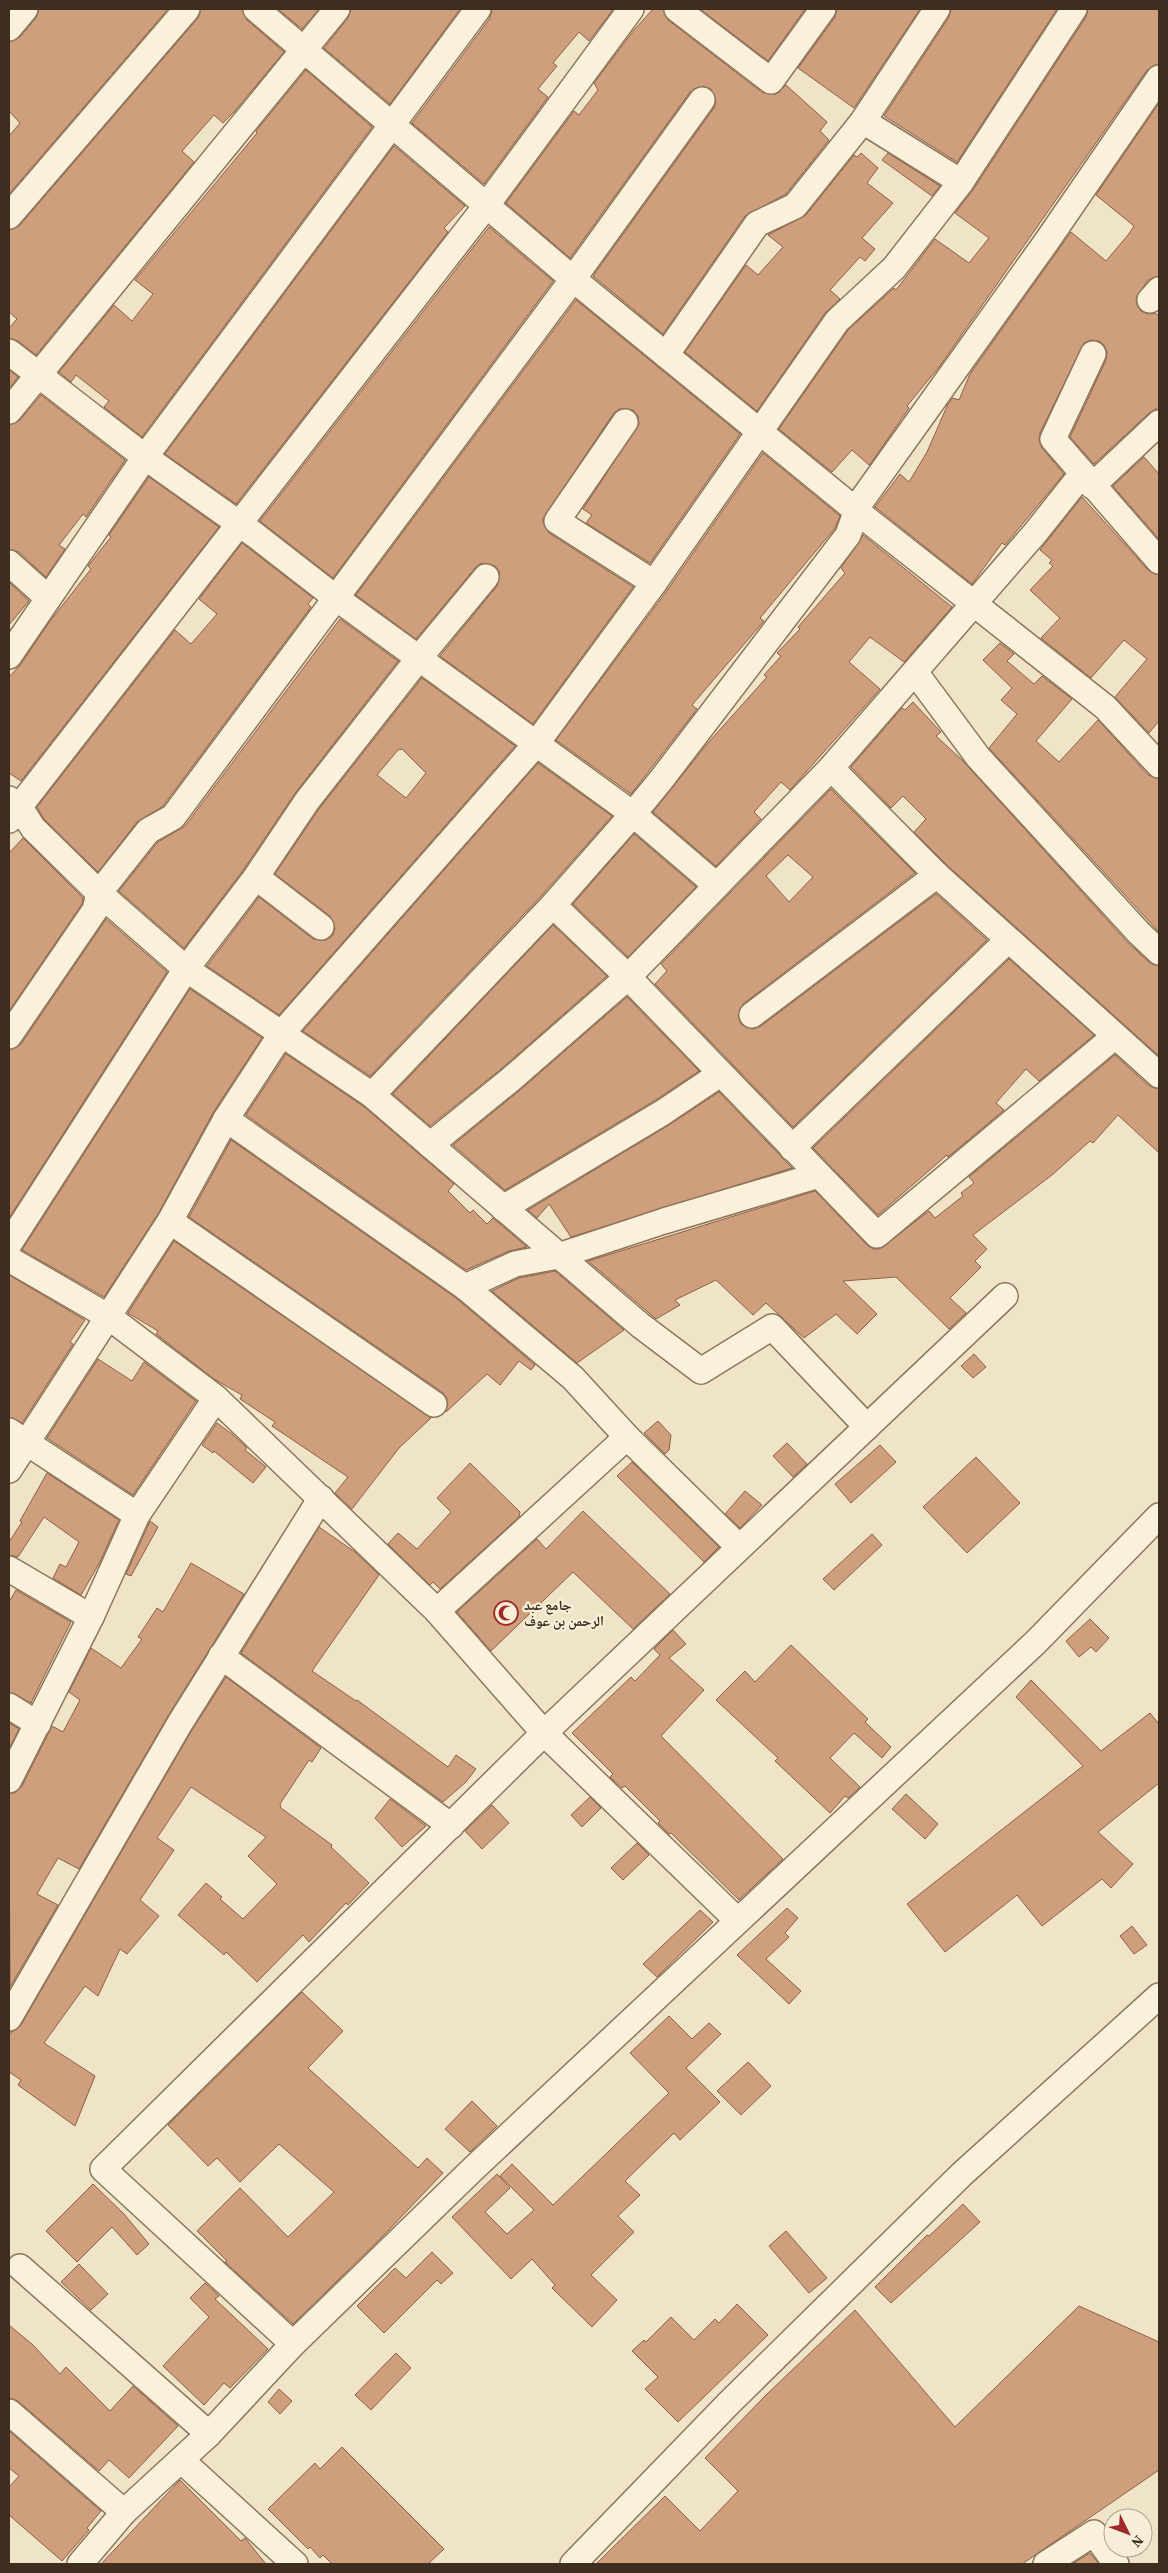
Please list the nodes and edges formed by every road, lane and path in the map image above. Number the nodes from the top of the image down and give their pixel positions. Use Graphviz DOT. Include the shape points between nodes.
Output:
graph roads {
  1 [pos="25,9"];
  2 [pos="187,9"];
  3 [pos="256,9"];
  4 [pos="337,9"];
  5 [pos="478,9"];
  6 [pos="631,9"];
  7 [pos="677,9"];
  8 [pos="823,9"];
  9 [pos="937,9"];
  10 [pos="1074,9"];
  11 [pos="9,28"];
  12 [pos="304,50"];
  13 [pos="1157,86"];
  14 [pos="702,100"];
  15 [pos="863,121"];
  16 [pos="392,127"];
  17 [pos="961,182"];
  18 [pos="486,206"];
  19 [pos="9,216"];
  20 [pos="573,279"];
  21 [pos="9,352"];
  22 [pos="1093,354"];
  23 [pos="666,355"];
  24 [pos="37,374"];
  25 [pos="9,410"];
  26 [pos="625,422"];
  27 [pos="1159,423"];
  28 [pos="759,432"];
  29 [pos="145,457"];
  30 [pos="1087,480"];
  31 [pos="857,511"];
  32 [pos="238,524"];
  33 [pos="1159,561"];
  34 [pos="9,563"];
  35 [pos="486,577"];
  36 [pos="654,583"];
  37 [pos="48,598"];
  38 [pos="336,598"];
  39 [pos="974,604"];
  40 [pos="9,656"];
  41 [pos="419,658"];
  42 [pos="915,672"];
  43 [pos="536,744"];
  44 [pos="1159,765"];
  45 [pos="831,768"];
  46 [pos="12,809"];
  47 [pos="633,814"];
  48 [pos="937,875"];
  49 [pos="256,877"];
  50 [pos="716,885"];
  51 [pos="98,893"];
  52 [pos="553,905"];
  53 [pos="321,927"];
  54 [pos="1008,940"];
  55 [pos="1159,952"];
  56 [pos="186,969"];
  57 [pos="628,977"];
  58 [pos="752,1015"];
  59 [pos="282,1033"];
  60 [pos="9,1036"];
  61 [pos="1114,1037"];
  62 [pos="720,1074"];
  63 [pos="1159,1075"];
  64 [pos="372,1095"];
  65 [pos="226,1119"];
  66 [pos="430,1145"];
  67 [pos="792,1148"];
  68 [pos="819,1175"];
  69 [pos="503,1208"];
  70 [pos="170,1221"];
  71 [pos="9,1244"];
  72 [pos="558,1256"];
  73 [pos="9,1259"];
  74 [pos="466,1287"];
  75 [pos="1005,1296"];
  76 [pos="109,1317"];
  77 [pos="216,1398"];
  78 [pos="434,1404"];
  79 [pos="867,1426"];
  80 [pos="17,1436"];
  81 [pos="627,1437"];
  82 [pos="9,1470"];
  83 [pos="321,1498"];
  84 [pos="136,1515"];
  85 [pos="1159,1516"];
  86 [pos="739,1547"];
  87 [pos="9,1569"];
  88 [pos="437,1611"];
  89 [pos="91,1617"];
  90 [pos="221,1656"];
  91 [pos="9,1706"];
  92 [pos="38,1724"];
  93 [pos="544,1733"];
  94 [pos="9,1780"];
  95 [pos="451,1826"];
  96 [pos="738,1920"];
  97 [pos="1159,1996"];
  98 [pos="10,2012"];
  99 [pos="20,2267"];
  100 [pos="293,2344"];
  101 [pos="9,2412"];
  102 [pos="209,2434"];
  103 [pos="180,2460"];
  104 [pos="124,2512"];
  105 [pos="80,2564"];
  106 [pos="295,2564"];
  107 [pos="573,2564"];
  108 [pos="1046,2564"];
  109 [pos="1116,2564"];
  1 -- 11 [label="street"];
  2 -- 19 [label="street"];
  3 -- 12 [label="street"];
  4 -- 12 [label="street"];
  5 -- 16 [label="street"];
  6 -- 18 [label="street"];
  7 -- 8 [label="street" via="771,81"];
  9 -- 15 [label="street"];
  10 -- 17 [label="street"];
  12 -- 16 [label="street"];
  12 -- 24 [label="street"];
  13 -- 31 [label="street"];
  14 -- 20 [label="street"];
  15 -- 17 [label="street"];
  15 -- 23 [label="street" via="795,206 757,224"];
  16 -- 18 [label="street"];
  16 -- 29 [label="street"];
  17 -- 28 [label="street" via="894,268 837,321"];
  18 -- 20 [label="street"];
  18 -- 32 [label="street"];
  20 -- 23 [label="street"];
  20 -- 38 [label="street"];
  21 -- 24 [label="street"];
  22 -- 30 [label="street" via="1053,439"];
  23 -- 28 [label="street"];
  24 -- 25 [label="street"];
  24 -- 29 [label="street"];
  26 -- 36 [label="street" via="557,521"];
  27 -- 30 [label="street"];
  28 -- 31 [label="street"];
  28 -- 36 [label="street"];
  29 -- 32 [label="street"];
  29 -- 37 [label="street"];
  30 -- 33 [label="street"];
  30 -- 39 [label="street" via="1036,532"];
  31 -- 39 [label="street"];
  31 -- 47 [label="street" via="848,535"];
  32 -- 38 [label="street"];
  32 -- 46 [label="street" via="108,696"];
  34 -- 37 [label="street"];
  35 -- 41 [label="street"];
  36 -- 43 [label="street"];
  37 -- 40 [label="street"];
  38 -- 41 [label="street"];
  38 -- 51 [label="street" via="173,818 148,832"];
  39 -- 42 [label="street"];
  39 -- 44 [label="street" via="1105,707"];
  41 -- 43 [label="street"];
  41 -- 49 [label="street" via="307,801"];
  42 -- 45 [label="street"];
  42 -- 55 [label="street" via="978,756"];
  43 -- 47 [label="street"];
  43 -- 59 [label="street"];
  45 -- 48 [label="street"];
  45 -- 50 [label="street"];
  46 -- 51 [label="street"];
  47 -- 50 [label="street"];
  47 -- 52 [label="street"];
  48 -- 54 [label="street"];
  48 -- 58 [label="street"];
  49 -- 53 [label="street"];
  49 -- 56 [label="street"];
  50 -- 57 [label="street"];
  51 -- 56 [label="street"];
  51 -- 60 [label="street" via="95,910"];
  52 -- 57 [label="street"];
  52 -- 64 [label="street"];
  54 -- 61 [label="street"];
  54 -- 67 [label="street"];
  56 -- 59 [label="street"];
  56 -- 71 [label="street"];
  57 -- 62 [label="street"];
  57 -- 66 [label="street"];
  59 -- 64 [label="street"];
  59 -- 65 [label="street"];
  61 -- 63 [label="street"];
  61 -- 68 [label="street" via="877,1235"];
  62 -- 67 [label="street"];
  62 -- 69 [label="street" via="662,1113"];
  64 -- 66 [label="street"];
  65 -- 70 [label="street"];
  65 -- 74 [label="street"];
  66 -- 69 [label="street"];
  67 -- 68 [label="street"];
  68 -- 72 [label="street"];
  69 -- 72 [label="street"];
  70 -- 76 [label="street"];
  70 -- 78 [label="street"];
  72 -- 74 [label="street" via="515,1264"];
  72 -- 79 [label="street" via="701,1371 772,1326"];
  73 -- 76 [label="street"];
  74 -- 81 [label="street" via="573,1378"];
  75 -- 79 [label="street"];
  76 -- 77 [label="street"];
  76 -- 80 [label="street"];
  77 -- 83 [label="street"];
  77 -- 84 [label="street"];
  79 -- 86 [label="street"];
  80 -- 82 [label="street"];
  80 -- 84 [label="street"];
  81 -- 86 [label="street"];
  81 -- 88 [label="street"];
  83 -- 88 [label="street"];
  83 -- 90 [label="street"];
  84 -- 89 [label="street"];
  85 -- 96 [label="street" via="1036,1642"];
  86 -- 93 [label="street"];
  87 -- 89 [label="street"];
  88 -- 93 [label="street"];
  89 -- 92 [label="street"];
  90 -- 95 [label="street"];
  90 -- 98 [label="street"];
  91 -- 92 [label="street"];
  92 -- 94 [label="street"];
  93 -- 95 [label="street"];
  93 -- 96 [label="street"];
  95 -- 100 [label="street" via="103,2169"];
  96 -- 100 [label="street" via="473,2169"];
  97 -- 107 [label="street" via="962,2174 729,2403"];
  99 -- 102 [label="street"];
  100 -- 102 [label="street"];
  101 -- 104 [label="street"];
  102 -- 103 [label="street"];
  103 -- 104 [label="street"];
  103 -- 106 [label="street"];
  104 -- 105 [label="street"];
  108 -- 109 [label="street" via="1094,2534"];
}
